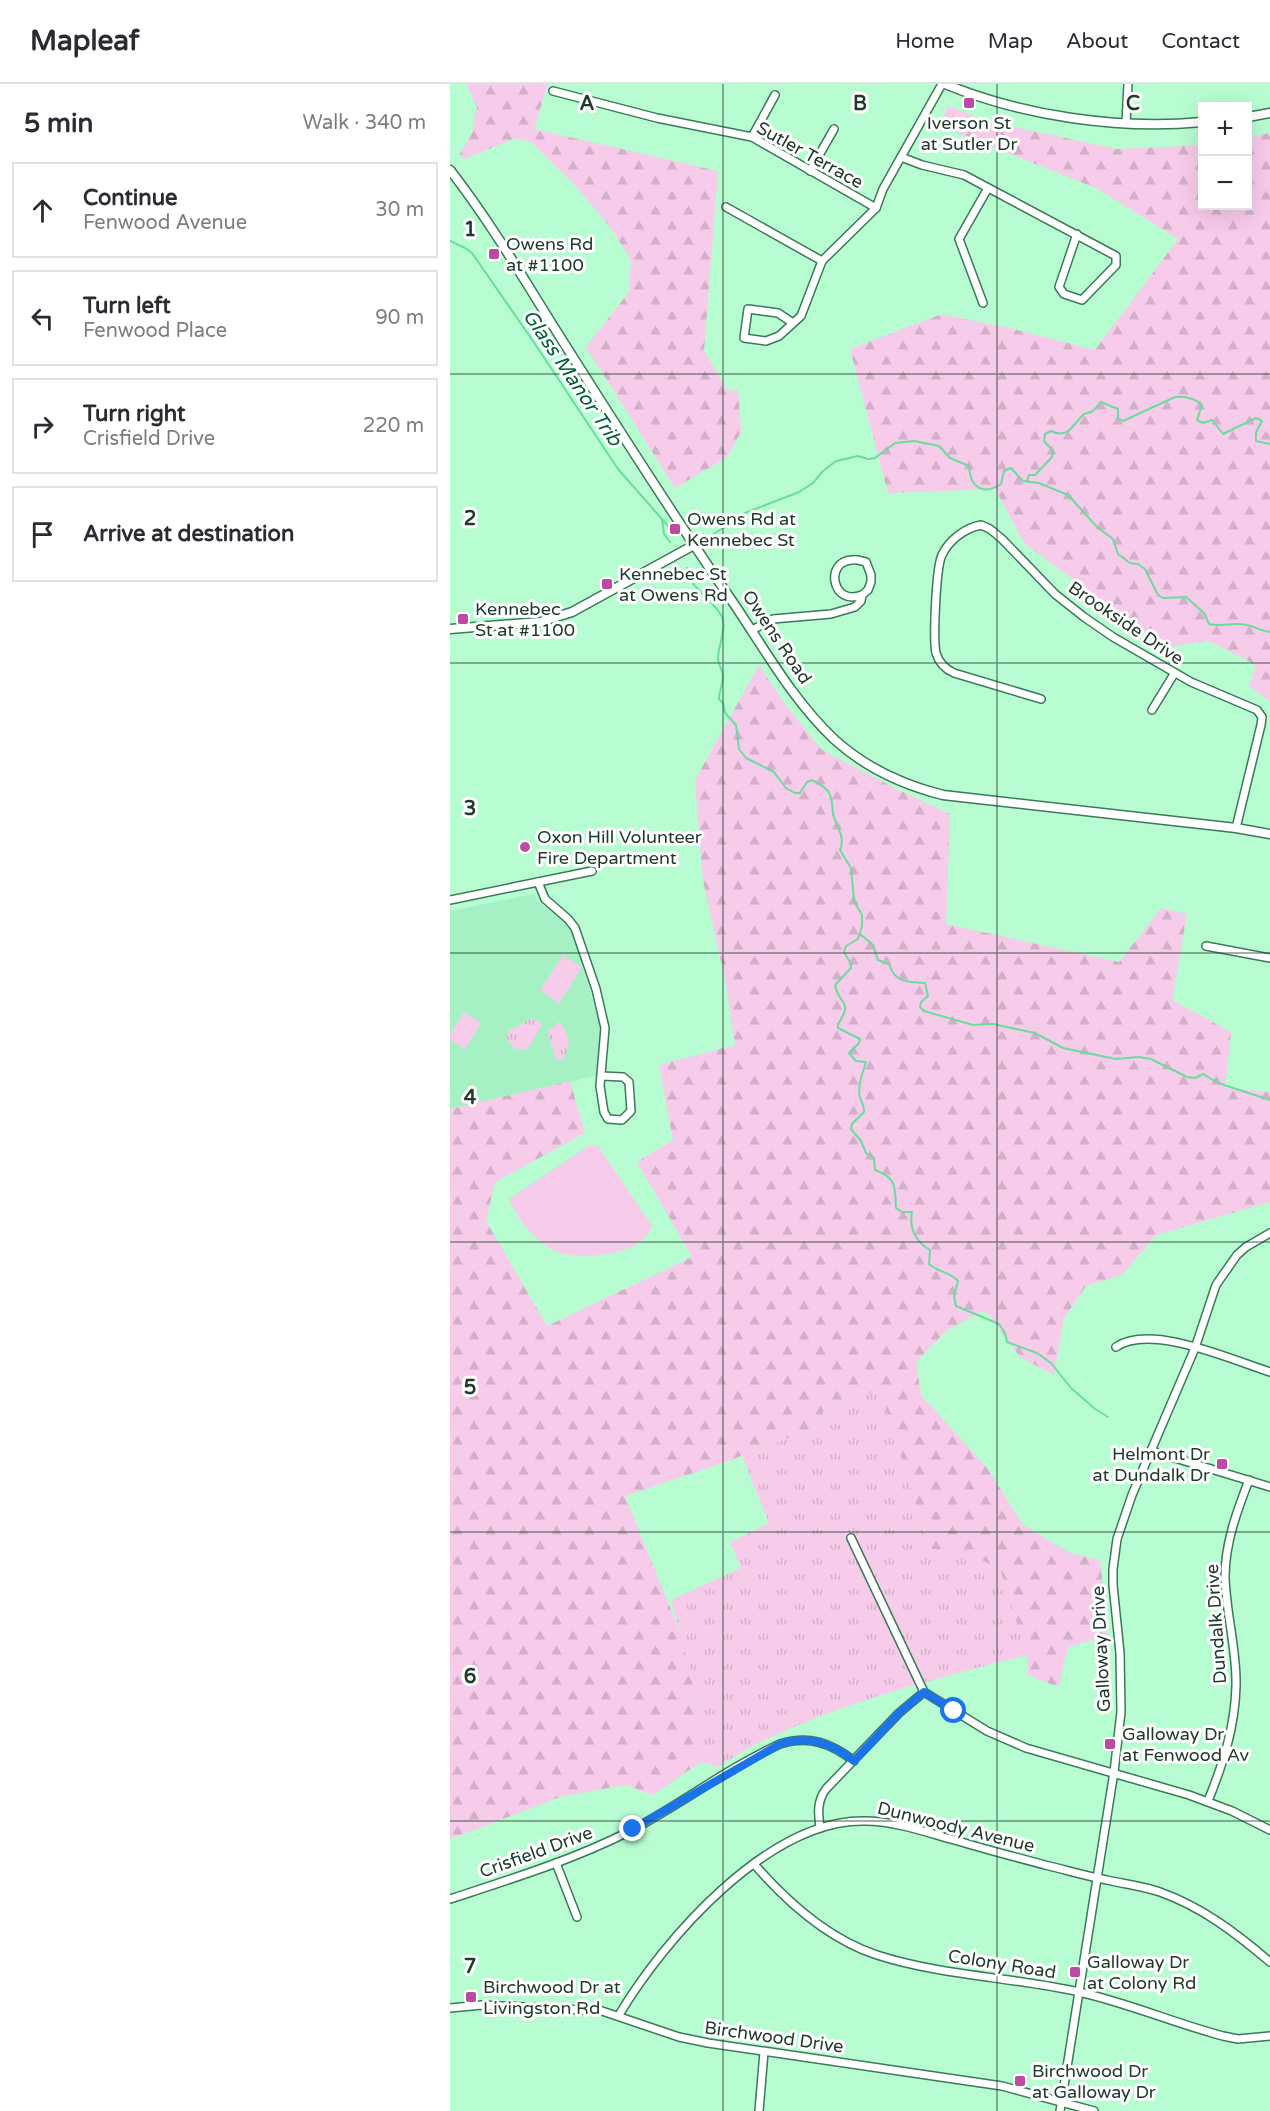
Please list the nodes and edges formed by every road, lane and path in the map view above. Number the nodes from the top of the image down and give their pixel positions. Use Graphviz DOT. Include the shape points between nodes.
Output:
graph roads {
  1 [pos="944,84"];
  2 [pos="1128,84"];
  3 [pos="553,91"];
  4 [pos="775,95"];
  5 [pos="1270,113"];
  6 [pos="1252,116"];
  7 [pos="1198,122"];
  8 [pos="1126,123"];
  9 [pos="834,129"];
  10 [pos="752,137"];
  11 [pos="902,157"];
  12 [pos="450,170"];
  13 [pos="810,171"];
  14 [pos="988,188"];
  15 [pos="726,207"];
  16 [pos="876,208"];
  17 [pos="1077,234"];
  18 [pos="822,261"];
  19 [pos="983,303"];
  20 [pos="793,322"];
  21 [pos="693,545"];
  22 [pos="862,595"];
  23 [pos="450,628"];
  24 [pos="752,630"];
  25 [pos="1174,674"];
  26 [pos="1041,699"];
  27 [pos="1152,710"];
  28 [pos="1236,828"];
  29 [pos="1270,834"];
  30 [pos="592,871"];
  31 [pos="538,882"];
  32 [pos="450,900"];
  33 [pos="1206,946"];
  34 [pos="1270,958"];
  35 [pos="602,1076"];
  36 [pos="1270,1233"];
  37 [pos="1116,1347"];
  38 [pos="1195,1348"];
  39 [pos="1270,1372"];
  40 [pos="1152,1451"];
  41 [pos="1249,1480"];
  42 [pos="1270,1487"];
  43 [pos="851,1538"];
  44 [pos="924,1692"];
  45 [pos="854,1761"];
  46 [pos="1114,1772"];
  47 [pos="1208,1801"];
  48 [pos="820,1827"];
  49 [pos="1270,1830"];
  50 [pos="556,1863"];
  51 [pos="754,1864"];
  52 [pos="1098,1878"];
  53 [pos="450,1899"];
  54 [pos="577,1917"];
  55 [pos="1270,1962"];
  56 [pos="1080,1992"];
  57 [pos="450,2008"];
  58 [pos="619,2015"];
  59 [pos="1270,2036"];
  60 [pos="764,2052"];
  61 [pos="1063,2102"];
  62 [pos="759,2111"];
  63 [pos="1060,2111"];
  64 [pos="1094,2111"];
  1 -- 8 [label="street" via="1057,116"];
  1 -- 11 [label="street"];
  2 -- 8 [label="street"];
  3 -- 10 [label="street, Sutler Terrace"];
  4 -- 10 [label="street"];
  5 -- 6 [label="street"];
  7 -- 8 [label="street"];
  9 -- 13 [label="street"];
  10 -- 13 [label="street, Sutler Terrace"];
  11 -- 14 [label="street" via="954,171"];
  11 -- 16 [label="street"];
  12 -- 21 [label="street, Owens Road" via="496,235"];
  13 -- 16 [label="street, Sutler Terrace"];
  14 -- 17 [label="street"];
  14 -- 19 [label="street" via="960,239"];
  15 -- 18 [label="street"];
  16 -- 18 [label="street"];
  17 -- 17 [label="street" via="1059,287 1064,294 1082,300 1116,265 1116,256"];
  18 -- 20 [label="street" via="801,316"];
  20 -- 20 [label="street" via="779,336 766,341 744,338 748,309 778,313"];
  21 -- 23 [label="street" via="572,612 540,622"];
  21 -- 24 [label="street, Owens Road"];
  22 -- 22 [label="street" via="851,597 838,589 835,574 844,562 866,562 872,579"];
  22 -- 24 [label="street" via="858,604 848,610 773,619"];
  24 -- 28 [label="street, Owens Road" via="790,689 820,725 853,755 911,786 969,799"];
  25 -- 26 [label="street, Brookside Drive" via="1054,594 996,533 981,525 965,530 940,560 936,652 943,666 954,673"];
  25 -- 27 [label="street"];
  25 -- 28 [label="street, Brookside Drive" via="1257,710 1262,717"];
  28 -- 29 [label="street, Owens Road"];
  30 -- 31 [label="street"];
  31 -- 32 [label="street"];
  31 -- 35 [label="street" via="544,899 575,928 596,989 605,1028"];
  33 -- 34 [label="street"];
  35 -- 35 [label="street" via="606,1118 622,1120 631,1111 629,1082 622,1077"];
  36 -- 38 [label="street, Galloway Drive" via="1246,1247 1227,1266 1216,1285"];
  37 -- 38 [label="street" via="1133,1339 1152,1338"];
  38 -- 39 [label="street"];
  38 -- 40 [label="street, Galloway Drive"];
  40 -- 41 [label="street"];
  40 -- 46 [label="street, Galloway Drive" via="1119,1529 1115,1549 1113,1585 1121,1693"];
  41 -- 42 [label="street"];
  41 -- 47 [label="street, Dundalk Drive" via="1231,1530 1225,1576 1236,1667 1234,1713 1226,1752"];
  43 -- 44 [label="street"];
  44 -- 45 [label="street"];
  44 -- 46 [label="street" via="1014,1743"];
  45 -- 48 [label="street" via="822,1795"];
  45 -- 50 [label="street, Crisfield Drive" via="836,1748 815,1741 780,1744 633,1829"];
  46 -- 47 [label="street"];
  46 -- 52 [label="street, Galloway Drive"];
  47 -- 49 [label="street"];
  48 -- 51 [label="street, Dunwoody Avenue"];
  48 -- 52 [label="street, Dunwoody Avenue" via="851,1821 883,1822"];
  50 -- 53 [label="street, Crisfield Drive"];
  50 -- 54 [label="street"];
  51 -- 56 [label="street, Colony Road" via="808,1916 876,1954"];
  51 -- 58 [label="street, Dunwoody Avenue" via="682,1928 644,1974"];
  52 -- 55 [label="street, Dunwoody Avenue" via="1147,1888 1190,1905 1221,1922"];
  52 -- 56 [label="street, Galloway Drive"];
  56 -- 59 [label="street, Colony Road" via="1223,2036"];
  56 -- 61 [label="street, Galloway Drive"];
  57 -- 58 [label="street, Birchwood Drive" via="482,2005"];
  58 -- 60 [label="street, Birchwood Drive" via="685,2038"];
  60 -- 61 [label="street, Birchwood Drive" via="1002,2086"];
  60 -- 62 [label="street"];
  61 -- 63 [label="street, Galloway Drive"];
  61 -- 64 [label="street, Birchwood Drive"];
}
